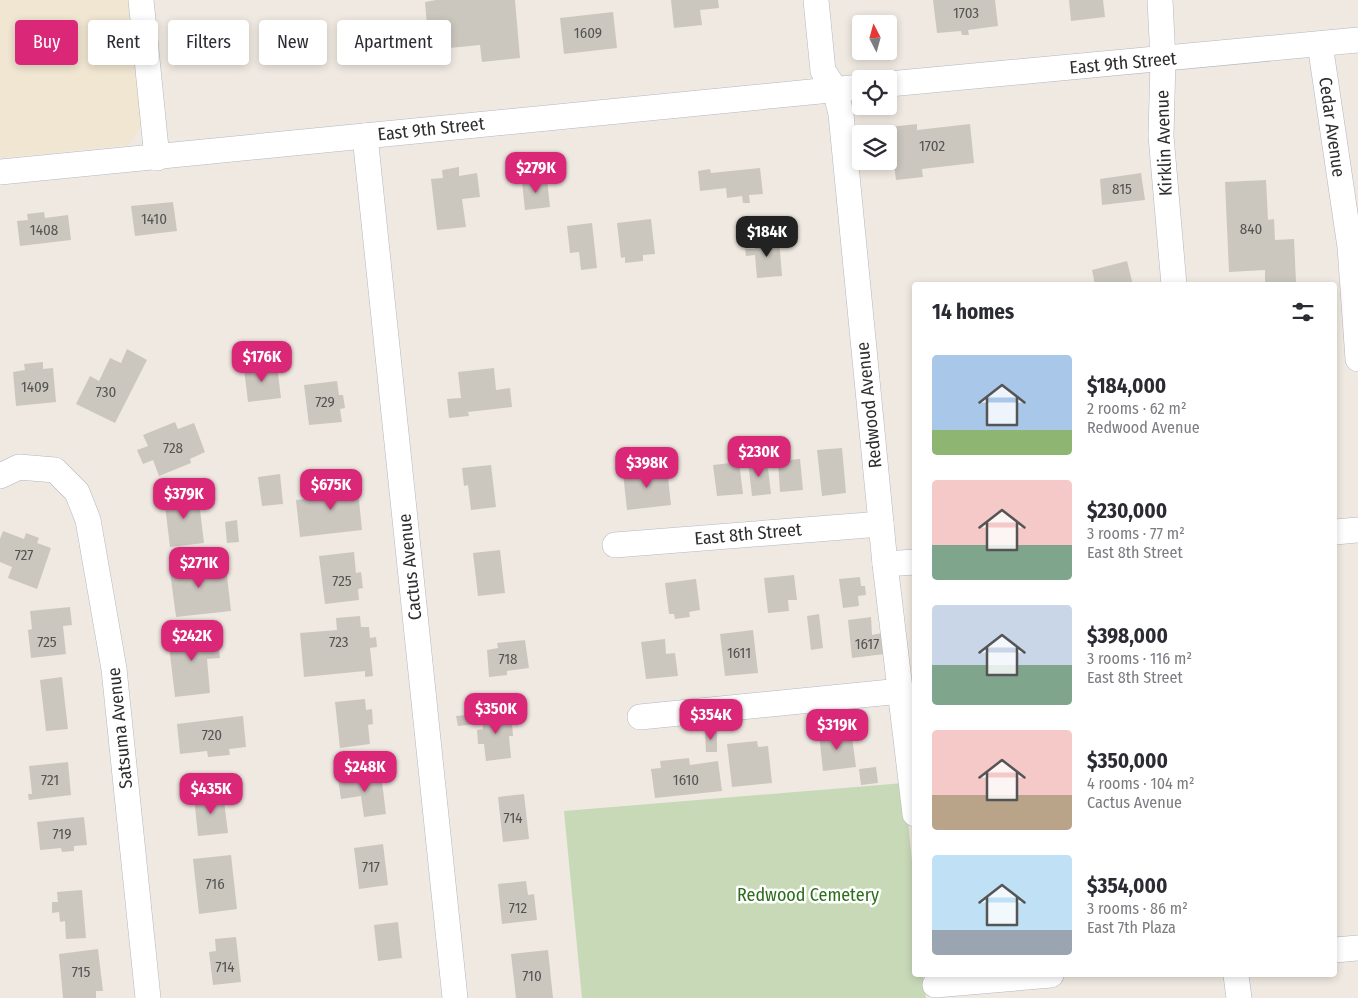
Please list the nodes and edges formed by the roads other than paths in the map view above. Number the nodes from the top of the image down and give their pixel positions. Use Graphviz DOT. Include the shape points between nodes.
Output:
graph roads {
  1 [pos="141,0"];
  2 [pos="816,0"];
  3 [pos="1160,0"];
  4 [pos="1358,40"];
  5 [pos="1320,44"];
  6 [pos="1163,60"];
  7 [pos="897,83"];
  8 [pos="852,88"];
  9 [pos="835,89"];
  10 [pos="365,136"];
  11 [pos="157,158"];
  12 [pos="0,172"];
  13 [pos="1174,282"];
  14 [pos="1358,359"];
  15 [pos="0,476"];
  16 [pos="881,524"];
  17 [pos="1358,530"];
  18 [pos="1337,532"];
  19 [pos="615,545"];
  20 [pos="912,562"];
  21 [pos="885,564"];
  22 [pos="901,690"];
  23 [pos="640,717"];
  24 [pos="912,787"];
  25 [pos="1358,948"];
  26 [pos="1337,950"];
  27 [pos="1030,977"];
  28 [pos="1236,977"];
  29 [pos="935,986"];
  30 [pos="148,998"];
  31 [pos="455,998"];
  32 [pos="1239,998"];
  1 -- 11 [label="street"];
  2 -- 9 [label="street, Redwood Avenue" via="822,71"];
  3 -- 6 [label="street, Kirklin Avenue"];
  4 -- 5 [label="street, East 9th Street"];
  5 -- 6 [label="street, East 9th Street"];
  5 -- 14 [label="street, Cedar Avenue" via="1350,247"];
  6 -- 7 [label="street, East 9th Street"];
  6 -- 13 [label="street, Kirklin Avenue" via="1161,136"];
  8 -- 9 [label="street, East 9th Street"];
  9 -- 10 [label="street, East 9th Street"];
  9 -- 16 [label="street, Redwood Avenue" via="841,114"];
  10 -- 11 [label="street, East 9th Street"];
  10 -- 31 [label="street, Cactus Avenue"];
  11 -- 12 [label="street, East 9th Street"];
  15 -- 30 [label="street, Satsuma Avenue" via="19,467 54,470 77,492 88,520 114,669"];
  16 -- 19 [label="street, East 8th Street"];
  16 -- 21 [label="street, Redwood Avenue"];
  17 -- 18 [label="street"];
  20 -- 21 [label="street"];
  21 -- 22 [label="street, Redwood Avenue"];
  22 -- 23 [label="street"];
  22 -- 24 [label="street, Redwood Avenue"];
  25 -- 26 [label="street"];
  27 -- 29 [label="street"];
  28 -- 32 [label="street"];
}
